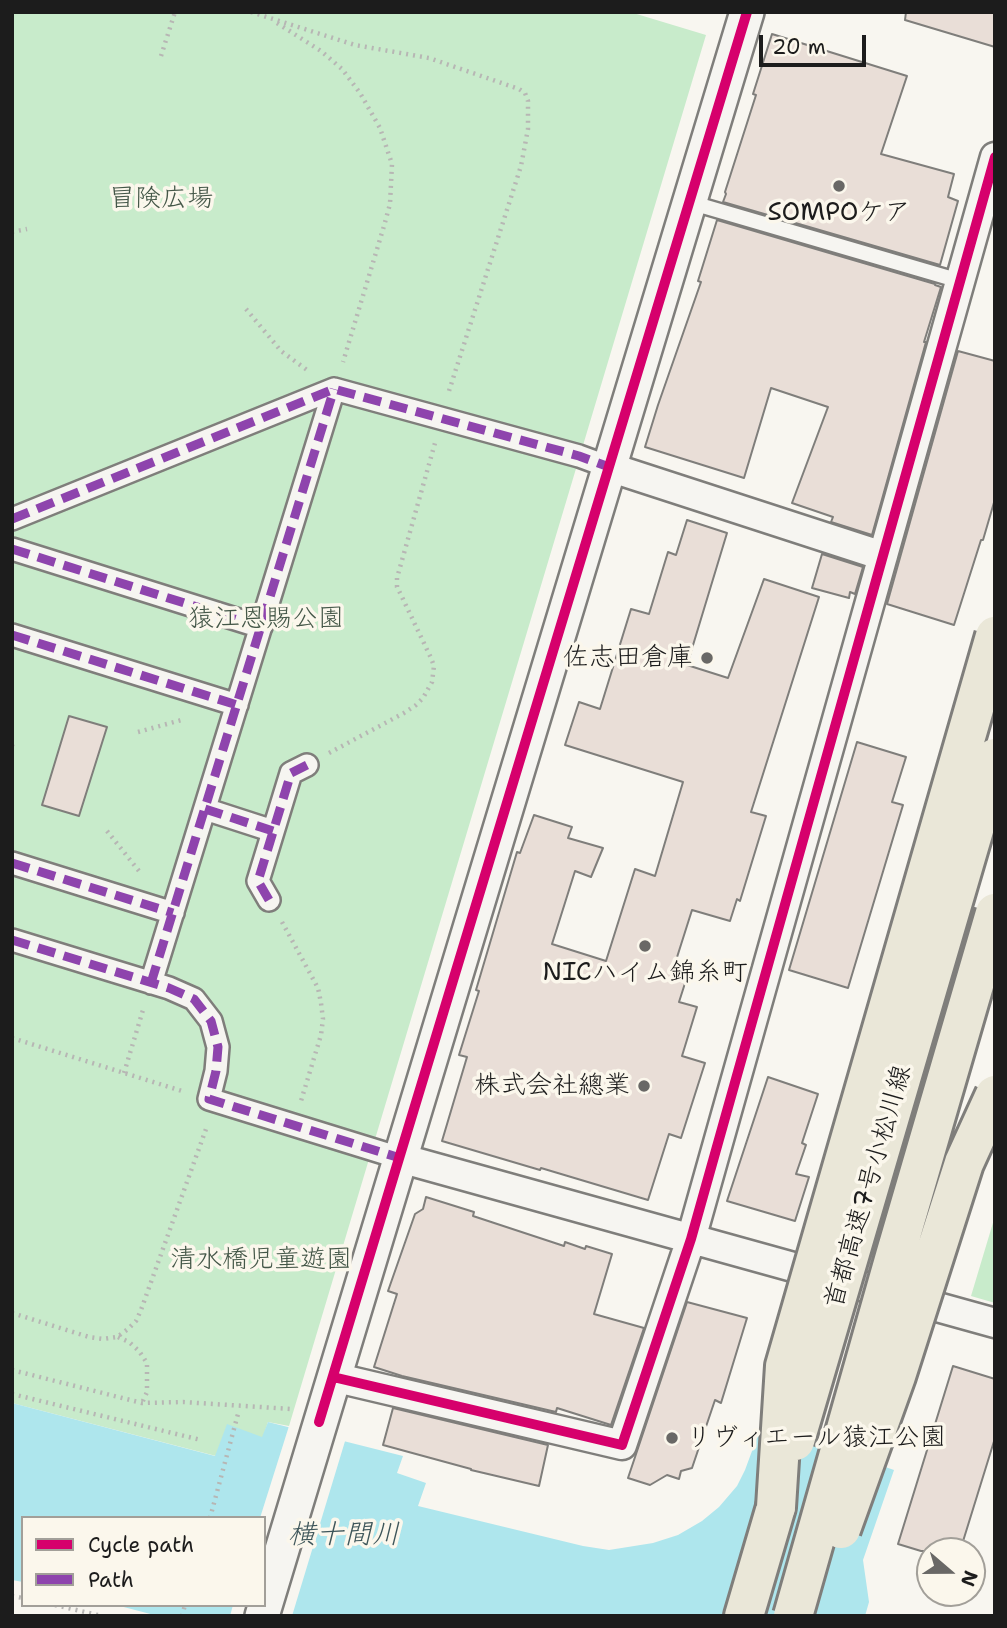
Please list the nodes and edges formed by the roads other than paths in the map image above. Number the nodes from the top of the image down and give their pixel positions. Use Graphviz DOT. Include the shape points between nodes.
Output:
graph roads {
  1 [pos="747,12"];
  2 [pos="995,157"];
  3 [pos="690,202"];
  4 [pos="960,281"];
  5 [pos="334,389"];
  6 [pos="609,467"];
  7 [pos="12,520"];
  8 [pos="12,549"];
  9 [pos="883,556"];
  10 [pos="261,627"];
  11 [pos="12,635"];
  12 [pos="995,636"];
  13 [pos="237,705"];
  14 [pos="995,758"];
  15 [pos="307,765"];
  16 [pos="205,809"];
  17 [pos="273,831"];
  18 [pos="12,863"];
  19 [pos="269,900"];
  20 [pos="173,913"];
  21 [pos="995,913"];
  22 [pos="12,940"];
  23 [pos="152,983"];
  24 [pos="995,1096"];
  25 [pos="400,1158"];
  26 [pos="691,1239"];
  27 [pos="995,1323"];
  28 [pos="333,1377"];
  29 [pos="776,1507"];
  30 [pos="266,1598"];
  31 [pos="744,1616"];
  32 [pos="793,1616"];
  33 [pos="809,1616"];
  1 -- 3 [label="street"];
  2 -- 4 [label="street"];
  3 -- 4 [label="lane"];
  3 -- 6 [label="street"];
  4 -- 9 [label="street"];
  5 -- 6 [label="street"];
  5 -- 7 [label="street"];
  5 -- 10 [label="street"];
  6 -- 9 [label="street"];
  6 -- 25 [label="street"];
  8 -- 10 [label="street"];
  9 -- 26 [label="street"];
  10 -- 13 [label="street"];
  11 -- 13 [label="street"];
  12 -- 29 [label="highway, bridge" via="785,1366"];
  13 -- 16 [label="street"];
  14 -- 29 [label="highway, 首都高速7号小松川線, bridge"];
  15 -- 17 [label="street" via="291,773"];
  16 -- 17 [label="street"];
  16 -- 20 [label="street"];
  17 -- 19 [label="street" via="258,881"];
  18 -- 20 [label="street"];
  20 -- 23 [label="street"];
  21 -- 32 [label="highway, 首都高速7号小松川線, bridge"];
  22 -- 23 [label="street"];
  23 -- 25 [label="street" via="194,999 211,1021 218,1047 213,1100"];
  24 -- 33 [label="highway, bridge" via="964,1163 896,1376"];
  25 -- 26 [label="street"];
  25 -- 28 [label="street"];
  26 -- 27 [label="street"];
  26 -- 28 [label="street" via="622,1445"];
  28 -- 30 [label="street" via="307,1415"];
  29 -- 31 [label="highway, 首都高速7号小松川線"];
}
